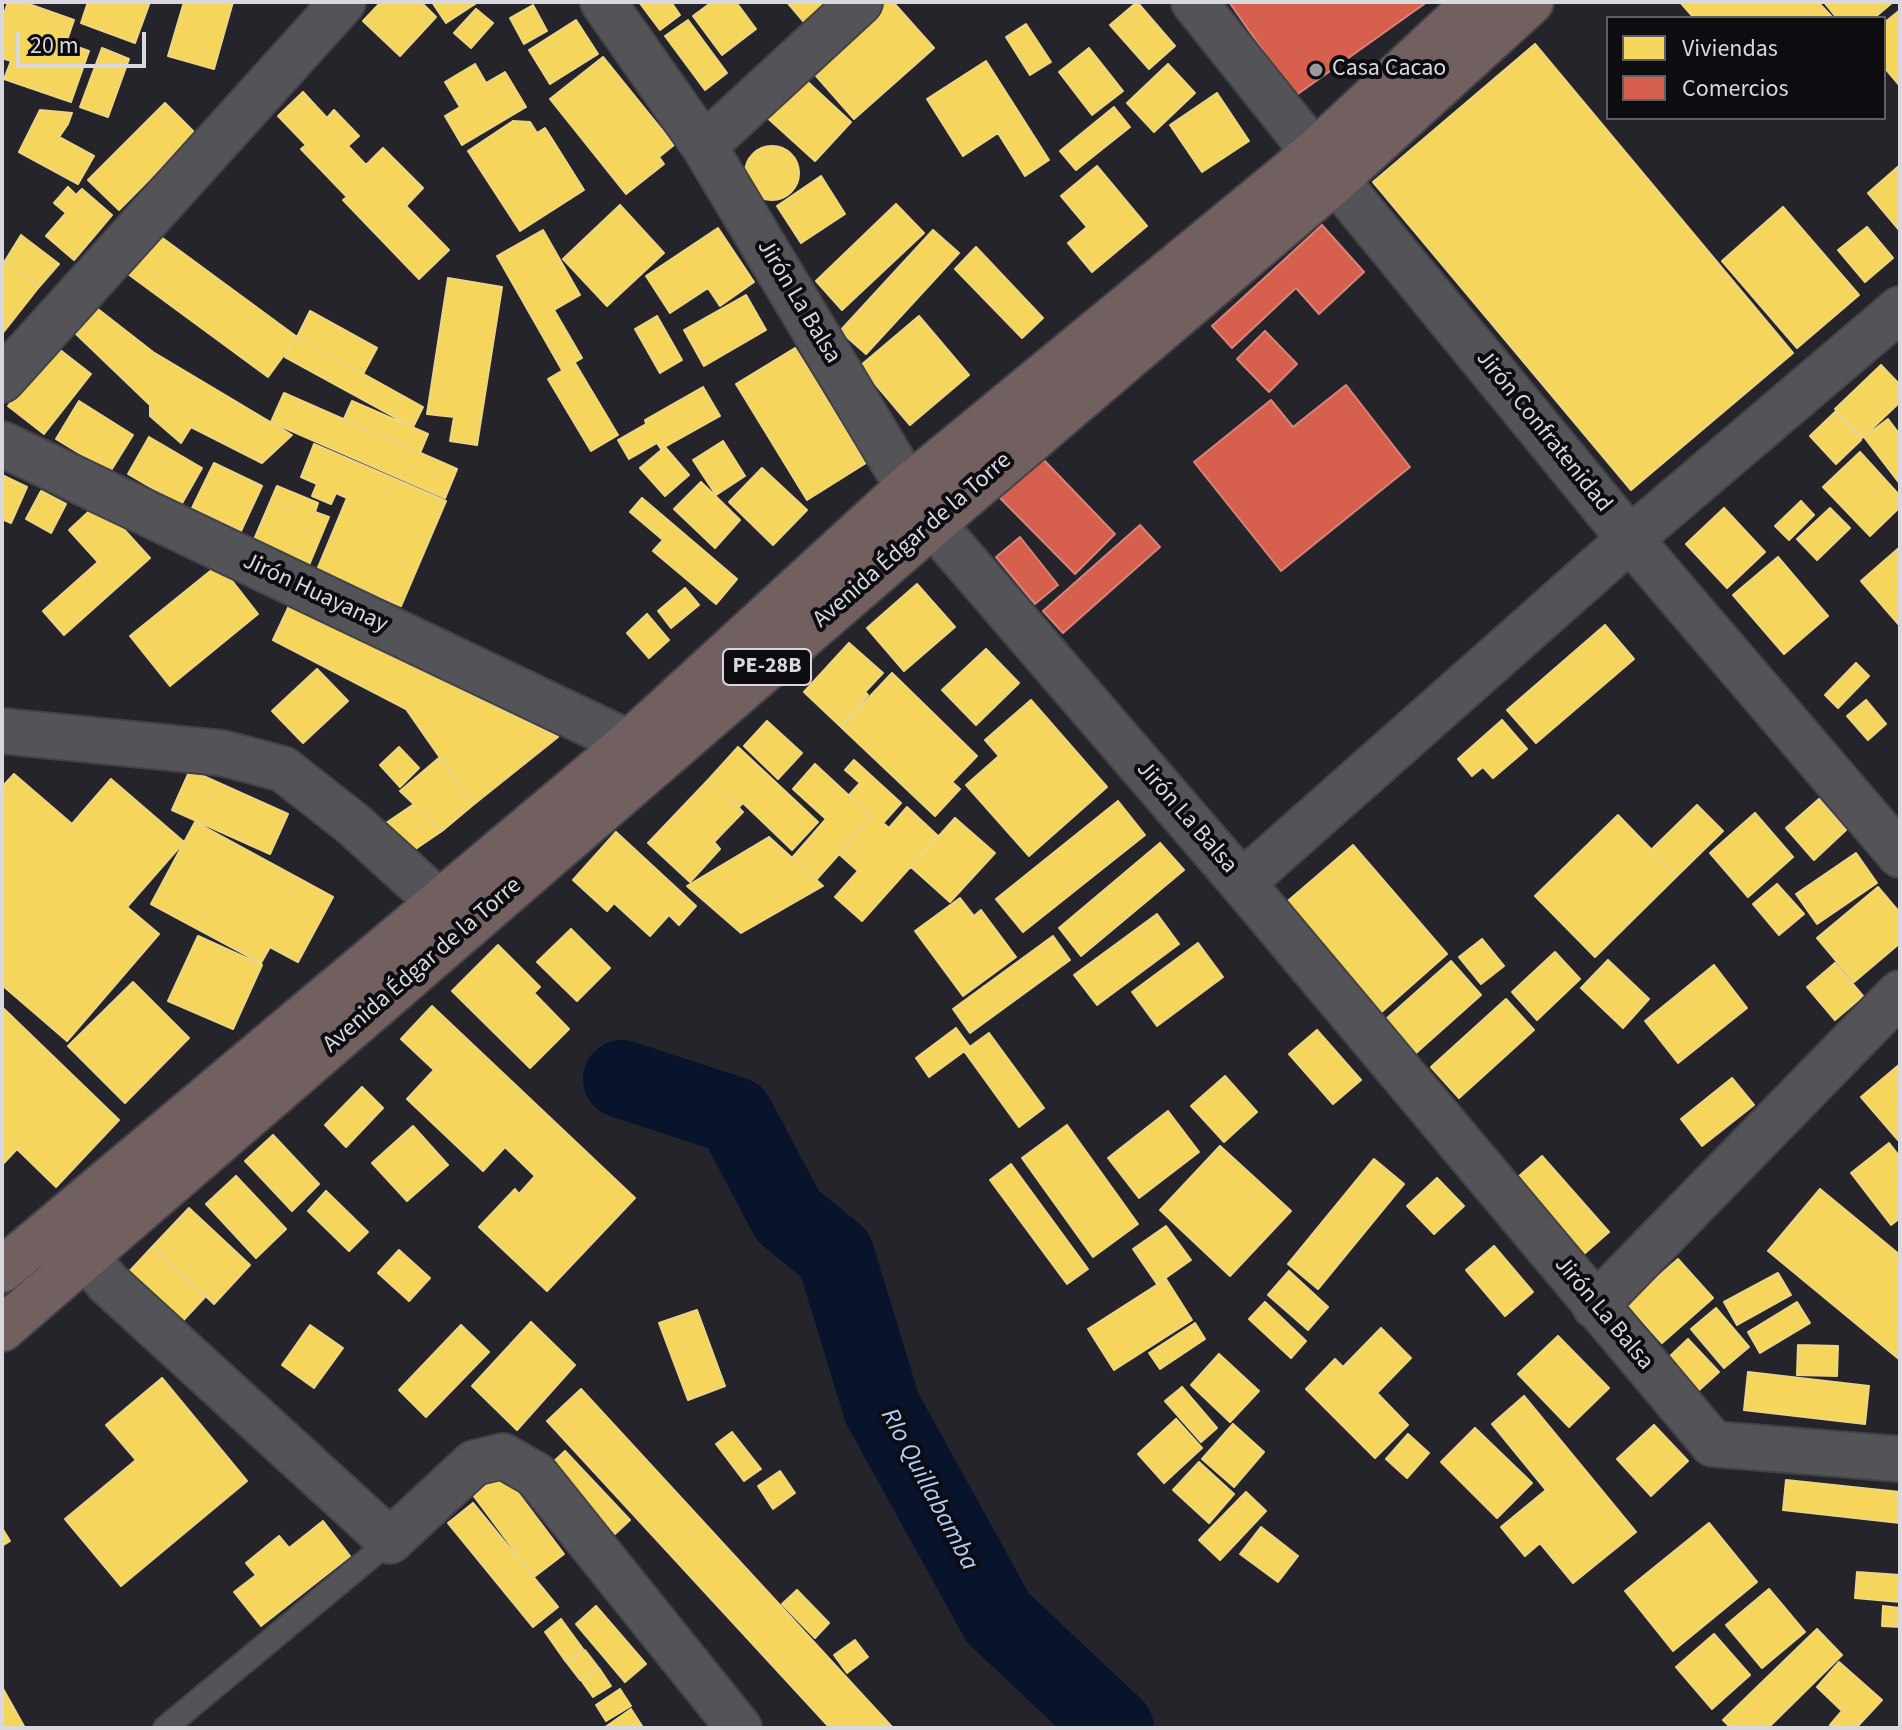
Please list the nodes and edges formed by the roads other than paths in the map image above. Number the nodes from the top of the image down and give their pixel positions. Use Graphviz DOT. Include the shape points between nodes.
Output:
graph roads {
  1 [pos="343,2"];
  2 [pos="603,2"];
  3 [pos="860,2"];
  4 [pos="1194,2"];
  5 [pos="1476,2"];
  6 [pos="1531,2"];
  7 [pos="704,146"];
  8 [pos="1325,166"];
  9 [pos="1900,309"];
  10 [pos="2,380"];
  11 [pos="2,444"];
  12 [pos="908,487"];
  13 [pos="933,524"];
  14 [pos="1630,539"];
  15 [pos="2,731"];
  16 [pos="629,743"];
  17 [pos="1900,855"];
  18 [pos="1242,883"];
  19 [pos="439,902"];
  20 [pos="1900,993"];
  21 [pos="57,1222"];
  22 [pos="86,1258"];
  23 [pos="2,1270"];
  24 [pos="1595,1306"];
  25 [pos="2,1329"];
  26 [pos="1900,1459"];
  27 [pos="390,1541"];
  28 [pos="165,1728"];
  29 [pos="739,1728"];
  1 -- 10 [label="street"];
  2 -- 7 [label="street, Jirón La Balsa"];
  3 -- 7 [label="street"];
  4 -- 8 [label="street, Jirón Confratenidad"];
  5 -- 8 [label="highway, Avenida Édgar de la Torre / PE-28B"];
  6 -- 8 [label="highway, Avenida Édgar de la Torre / PE-28B"];
  7 -- 12 [label="street, Jirón La Balsa"];
  8 -- 12 [label="highway, Avenida Édgar de la Torre / PE-28B"];
  8 -- 13 [label="highway, Avenida Édgar de la Torre / PE-28B"];
  8 -- 14 [label="street, Jirón Confratenidad"];
  9 -- 14 [label="street"];
  11 -- 16 [label="street, Jirón Huayanay"];
  12 -- 13 [label="street, Jirón La Balsa"];
  12 -- 16 [label="highway, Avenida Édgar de la Torre / PE-28B"];
  13 -- 18 [label="street, Jirón La Balsa"];
  13 -- 22 [label="highway, Avenida Édgar de la Torre / PE-28B"];
  14 -- 17 [label="street, Jirón Confratenidad"];
  14 -- 18 [label="street"];
  15 -- 19 [label="street" via="222,753 283,769"];
  16 -- 19 [label="highway, Avenida Édgar de la Torre / PE-28B"];
  18 -- 24 [label="street, Jirón La Balsa"];
  19 -- 21 [label="highway, Avenida Édgar de la Torre / PE-28B"];
  20 -- 24 [label="street"];
  21 -- 22 [label="street"];
  21 -- 23 [label="highway, Avenida Édgar de la Torre / PE-28B"];
  22 -- 25 [label="highway, Avenida Édgar de la Torre / PE-28B"];
  22 -- 27 [label="street"];
  24 -- 26 [label="street, Jirón La Balsa" via="1713,1444"];
  27 -- 28 [label="lane"];
  27 -- 29 [label="street" via="474,1463 503,1456 536,1475"];
}
